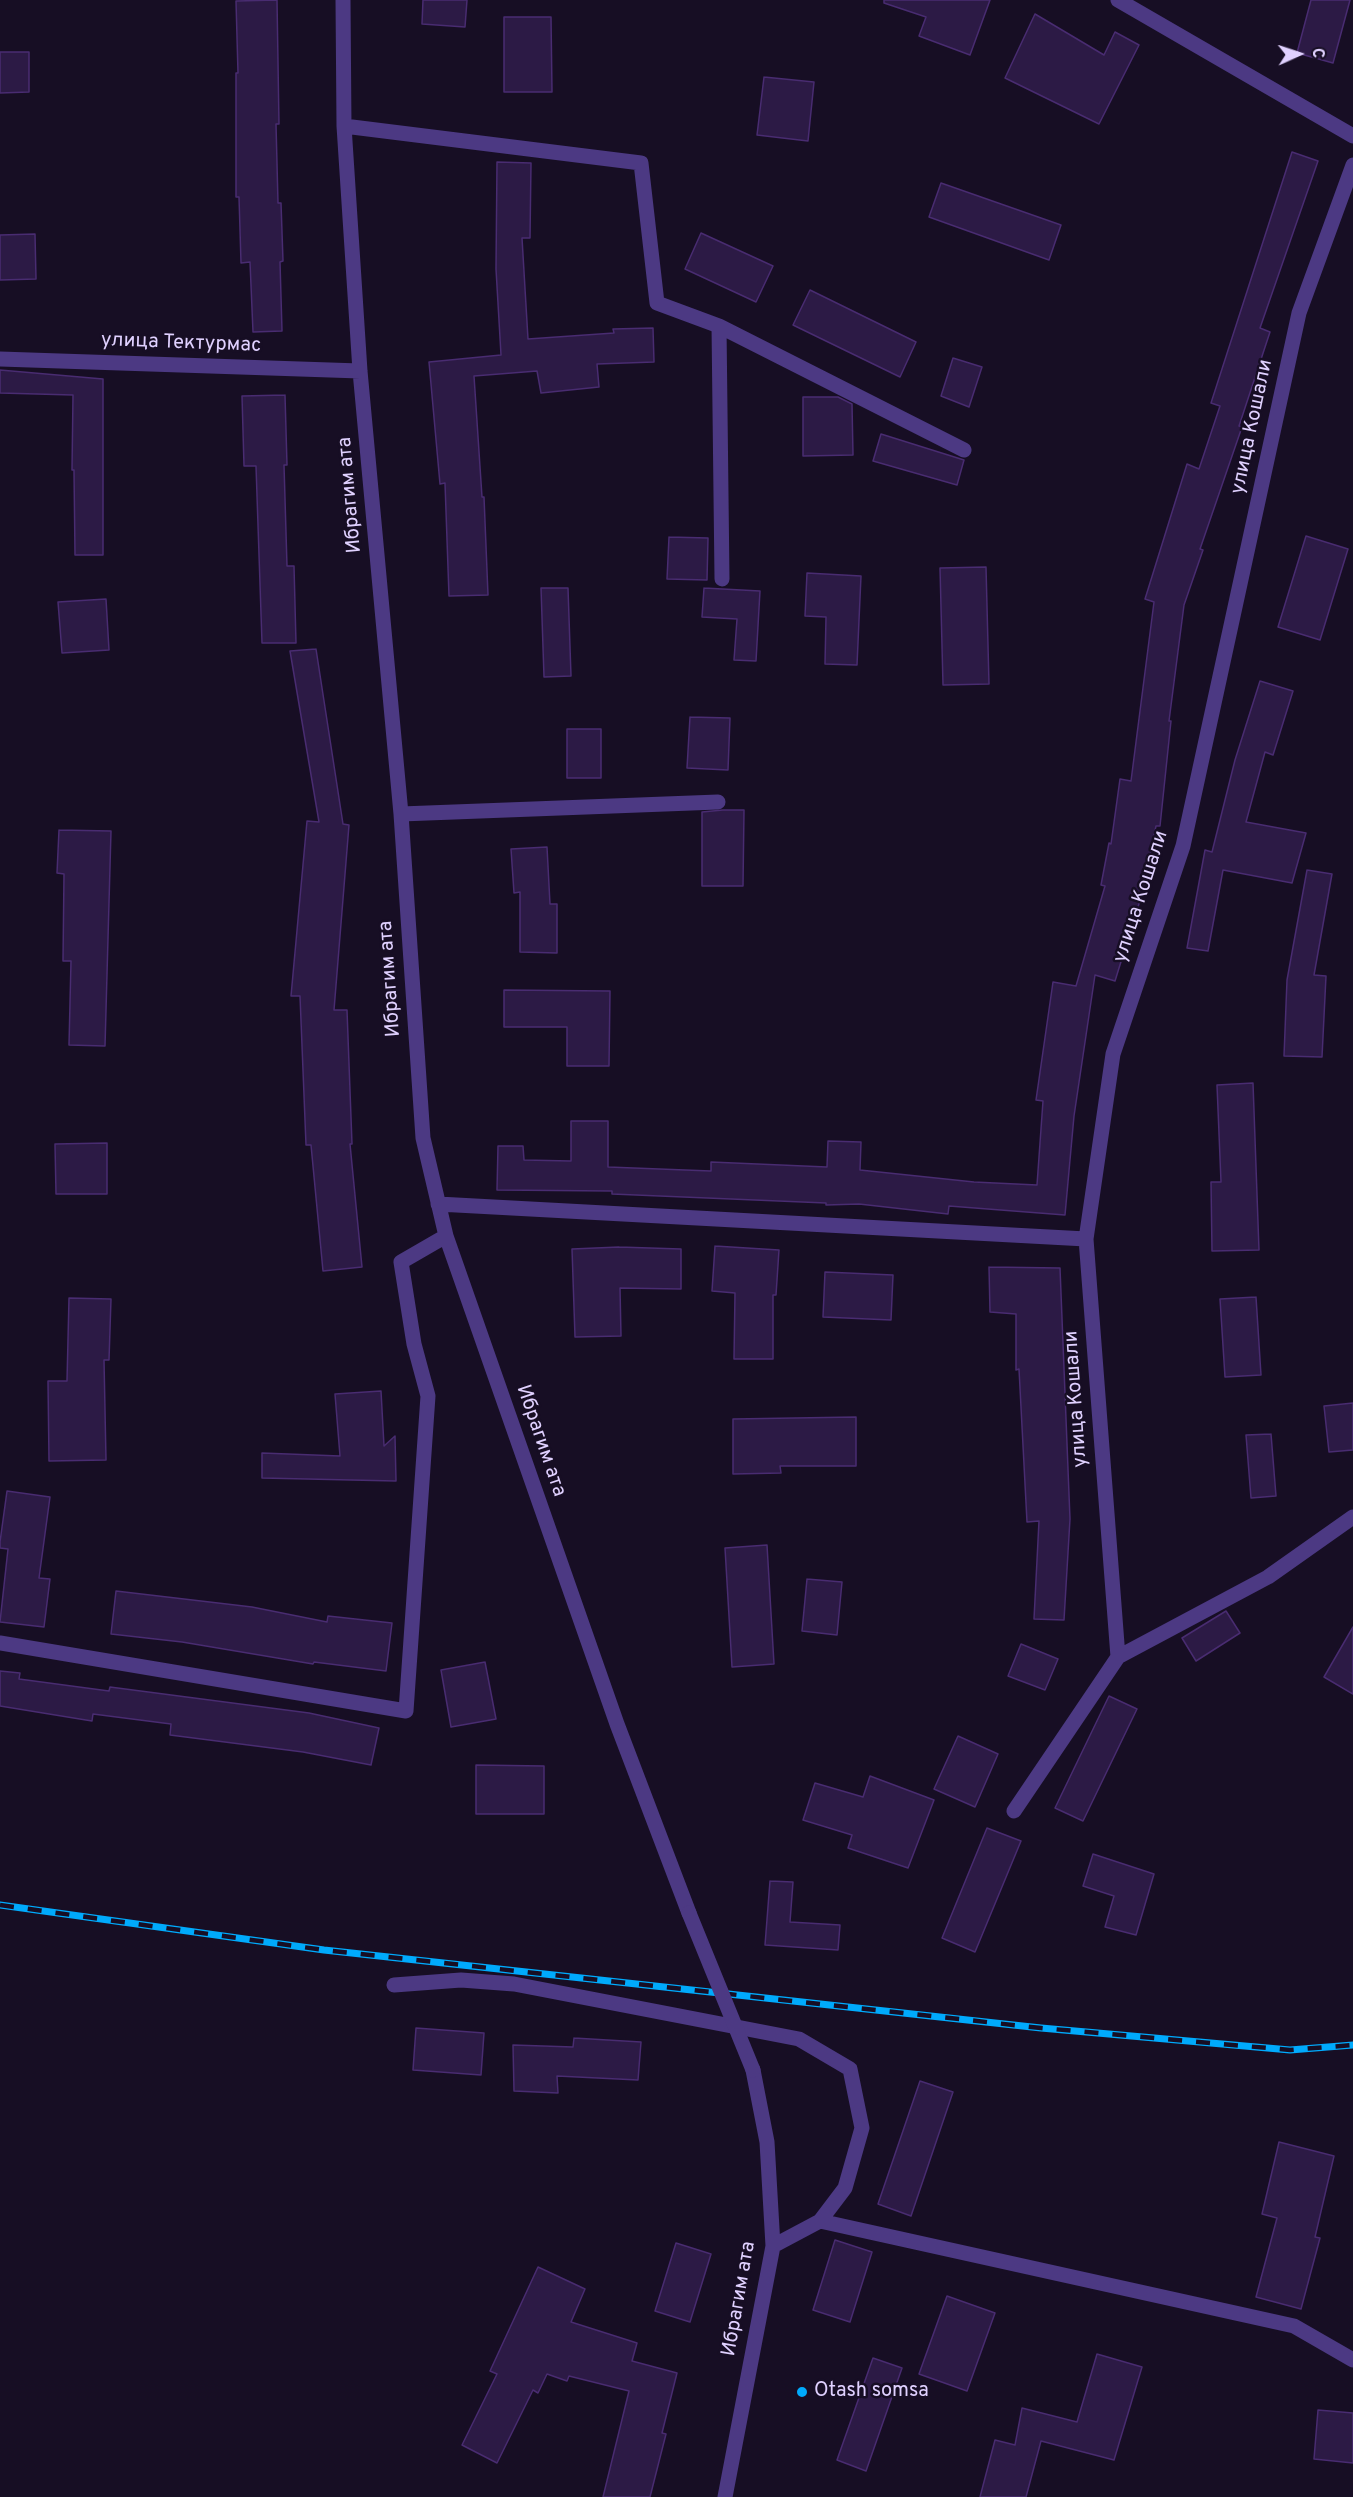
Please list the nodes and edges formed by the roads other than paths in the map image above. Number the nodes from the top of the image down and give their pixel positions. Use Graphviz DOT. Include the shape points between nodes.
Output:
graph roads {
  1 [pos="343,0"];
  2 [pos="1118,0"];
  3 [pos="345,126"];
  4 [pos="1353,136"];
  5 [pos="1353,165"];
  6 [pos="719,326"];
  7 [pos="0,359"];
  8 [pos="360,371"];
  9 [pos="964,450"];
  10 [pos="722,579"];
  11 [pos="718,802"];
  12 [pos="401,814"];
  13 [pos="438,1204"];
  14 [pos="447,1236"];
  15 [pos="1086,1239"];
  16 [pos="1353,1517"];
  17 [pos="0,1643"];
  18 [pos="1118,1657"];
  19 [pos="1014,1811"];
  20 [pos="394,1985"];
  21 [pos="820,2221"];
  22 [pos="773,2246"];
  23 [pos="1353,2360"];
  24 [pos="724,2497"];
  1 -- 3 [label="street, Ибрагим ата"];
  2 -- 4 [label="street"];
  3 -- 6 [label="street" via="641,163 657,303"];
  3 -- 8 [label="street, Ибрагим ата"];
  5 -- 15 [label="street, улица Кошали" via="1299,313 1183,846 1113,1054"];
  6 -- 9 [label="street"];
  6 -- 10 [label="street"];
  7 -- 8 [label="street, улица Тектурмас"];
  8 -- 12 [label="street, Ибрагим ата"];
  11 -- 12 [label="street"];
  12 -- 13 [label="street, Ибрагим ата" via="423,1138"];
  13 -- 14 [label="street, Ибрагим ата"];
  13 -- 15 [label="street"];
  14 -- 17 [label="street" via="401,1262 414,1344 428,1396 406,1711"];
  14 -- 22 [label="street, Ибрагим ата, bridge" via="617,1724 753,2070 767,2142"];
  15 -- 18 [label="street, улица Кошали"];
  16 -- 18 [label="street" via="1268,1577"];
  18 -- 19 [label="street"];
  20 -- 21 [label="street" via="461,1980 514,1984 799,2039 850,2069 862,2128 845,2188"];
  21 -- 22 [label="street"];
  21 -- 23 [label="street" via="1294,2326"];
  22 -- 24 [label="street, Ибрагим ата"];
}
